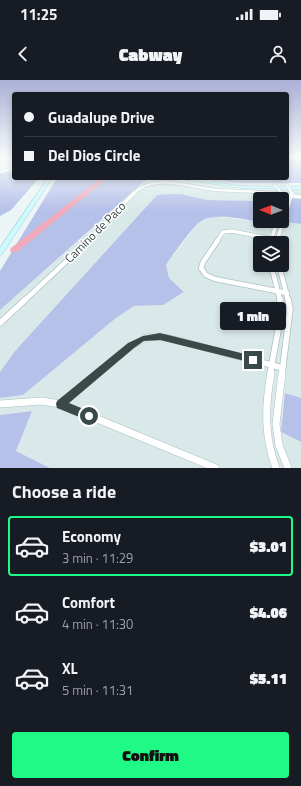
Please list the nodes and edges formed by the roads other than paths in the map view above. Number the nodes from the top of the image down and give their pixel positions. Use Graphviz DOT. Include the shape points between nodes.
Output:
graph roads {
  1 [pos="49,180"];
  2 [pos="192,180"];
  3 [pos="276,187"];
  4 [pos="288,187"];
  5 [pos="301,187"];
  6 [pos="261,192"];
  7 [pos="280,192"];
  8 [pos="289,196"];
  9 [pos="292,196"];
  10 [pos="301,197"];
  11 [pos="253,236"];
  12 [pos="279,236"];
  13 [pos="0,253"];
  14 [pos="273,272"];
  15 [pos="280,272"];
  16 [pos="279,292"];
  17 [pos="287,293"];
  18 [pos="0,323"];
  19 [pos="272,365"];
  20 [pos="284,368"];
  21 [pos="0,404"];
  22 [pos="61,404"];
  23 [pos="216,468"];
  24 [pos="276,468"];
  25 [pos="288,468"];
  1 -- 13 [label="main road"];
  2 -- 3 [label="main road" via="241,187"];
  3 -- 4 [label="main road"];
  3 -- 7 [label="street"];
  4 -- 5 [label="main road"];
  4 -- 9 [label="street"];
  6 -- 18 [label="street, Camino de Paco" via="220,191 185,184 156,183 138,189 86,243"];
  8 -- 9 [label="street, Camino de Paco"];
  9 -- 10 [label="street, Camino de Paco"];
  9 -- 12 [label="street"];
  11 -- 16 [label="street" via="232,231 223,232 201,268 206,275 215,280"];
  14 -- 16 [label="street"];
  15 -- 17 [label="street"];
  16 -- 17 [label="street"];
  16 -- 19 [label="street" via="281,311"];
  17 -- 20 [label="street" via="290,309"];
  19 -- 20 [label="street"];
  19 -- 22 [label="street" via="168,338 148,337 131,346"];
  19 -- 24 [label="street" via="265,430 268,449"];
  20 -- 25 [label="street" via="276,424 279,445"];
  21 -- 22 [label="street" via="40,401"];
  22 -- 23 [label="street"];
}
